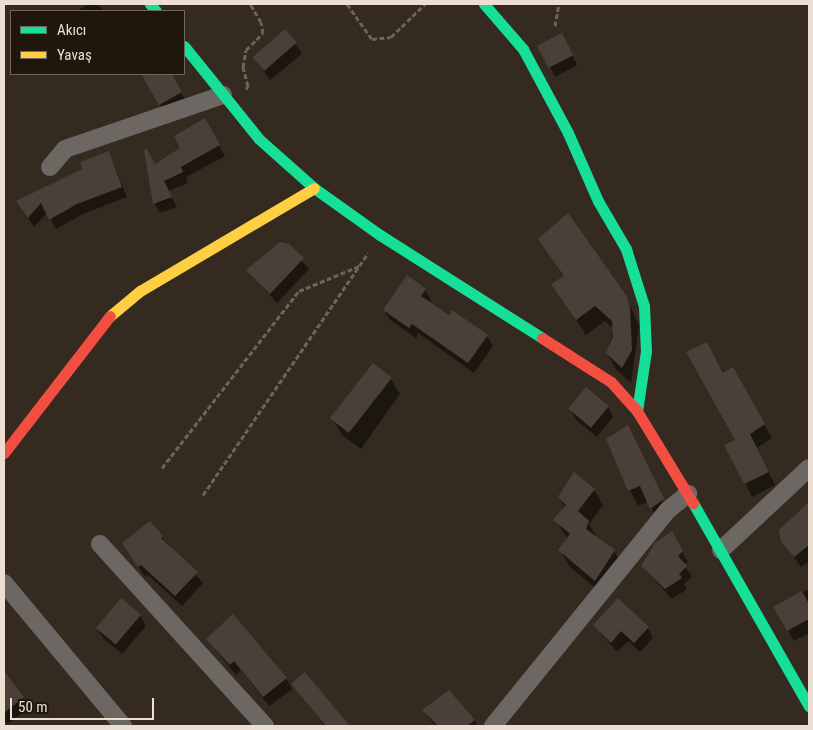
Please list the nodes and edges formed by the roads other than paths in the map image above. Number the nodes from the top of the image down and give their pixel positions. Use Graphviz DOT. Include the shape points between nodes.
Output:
graph roads {
  1 [pos="484,4"];
  2 [pos="185,47"];
  3 [pos="228,101"];
  4 [pos="50,167"];
  5 [pos="314,188"];
  6 [pos="637,411"];
  7 [pos="4,453"];
  8 [pos="809,468"];
  9 [pos="688,494"];
  10 [pos="100,544"];
  11 [pos="722,550"];
  12 [pos="4,583"];
  13 [pos="809,706"];
  14 [pos="123,726"];
  15 [pos="265,726"];
  16 [pos="493,726"];
  1 -- 6 [label="street" via="523,49 568,133 598,201 626,249 644,306 646,351"];
  2 -- 3 [label="street"];
  3 -- 4 [label="street" via="65,149"];
  3 -- 5 [label="street" via="259,139"];
  5 -- 6 [label="street" via="380,236 611,382"];
  5 -- 7 [label="street" via="140,291 105,321"];
  6 -- 9 [label="street"];
  8 -- 11 [label="street"];
  9 -- 11 [label="street"];
  9 -- 16 [label="street" via="668,510"];
  10 -- 15 [label="street"];
  11 -- 13 [label="street"];
  12 -- 14 [label="street"];
}
